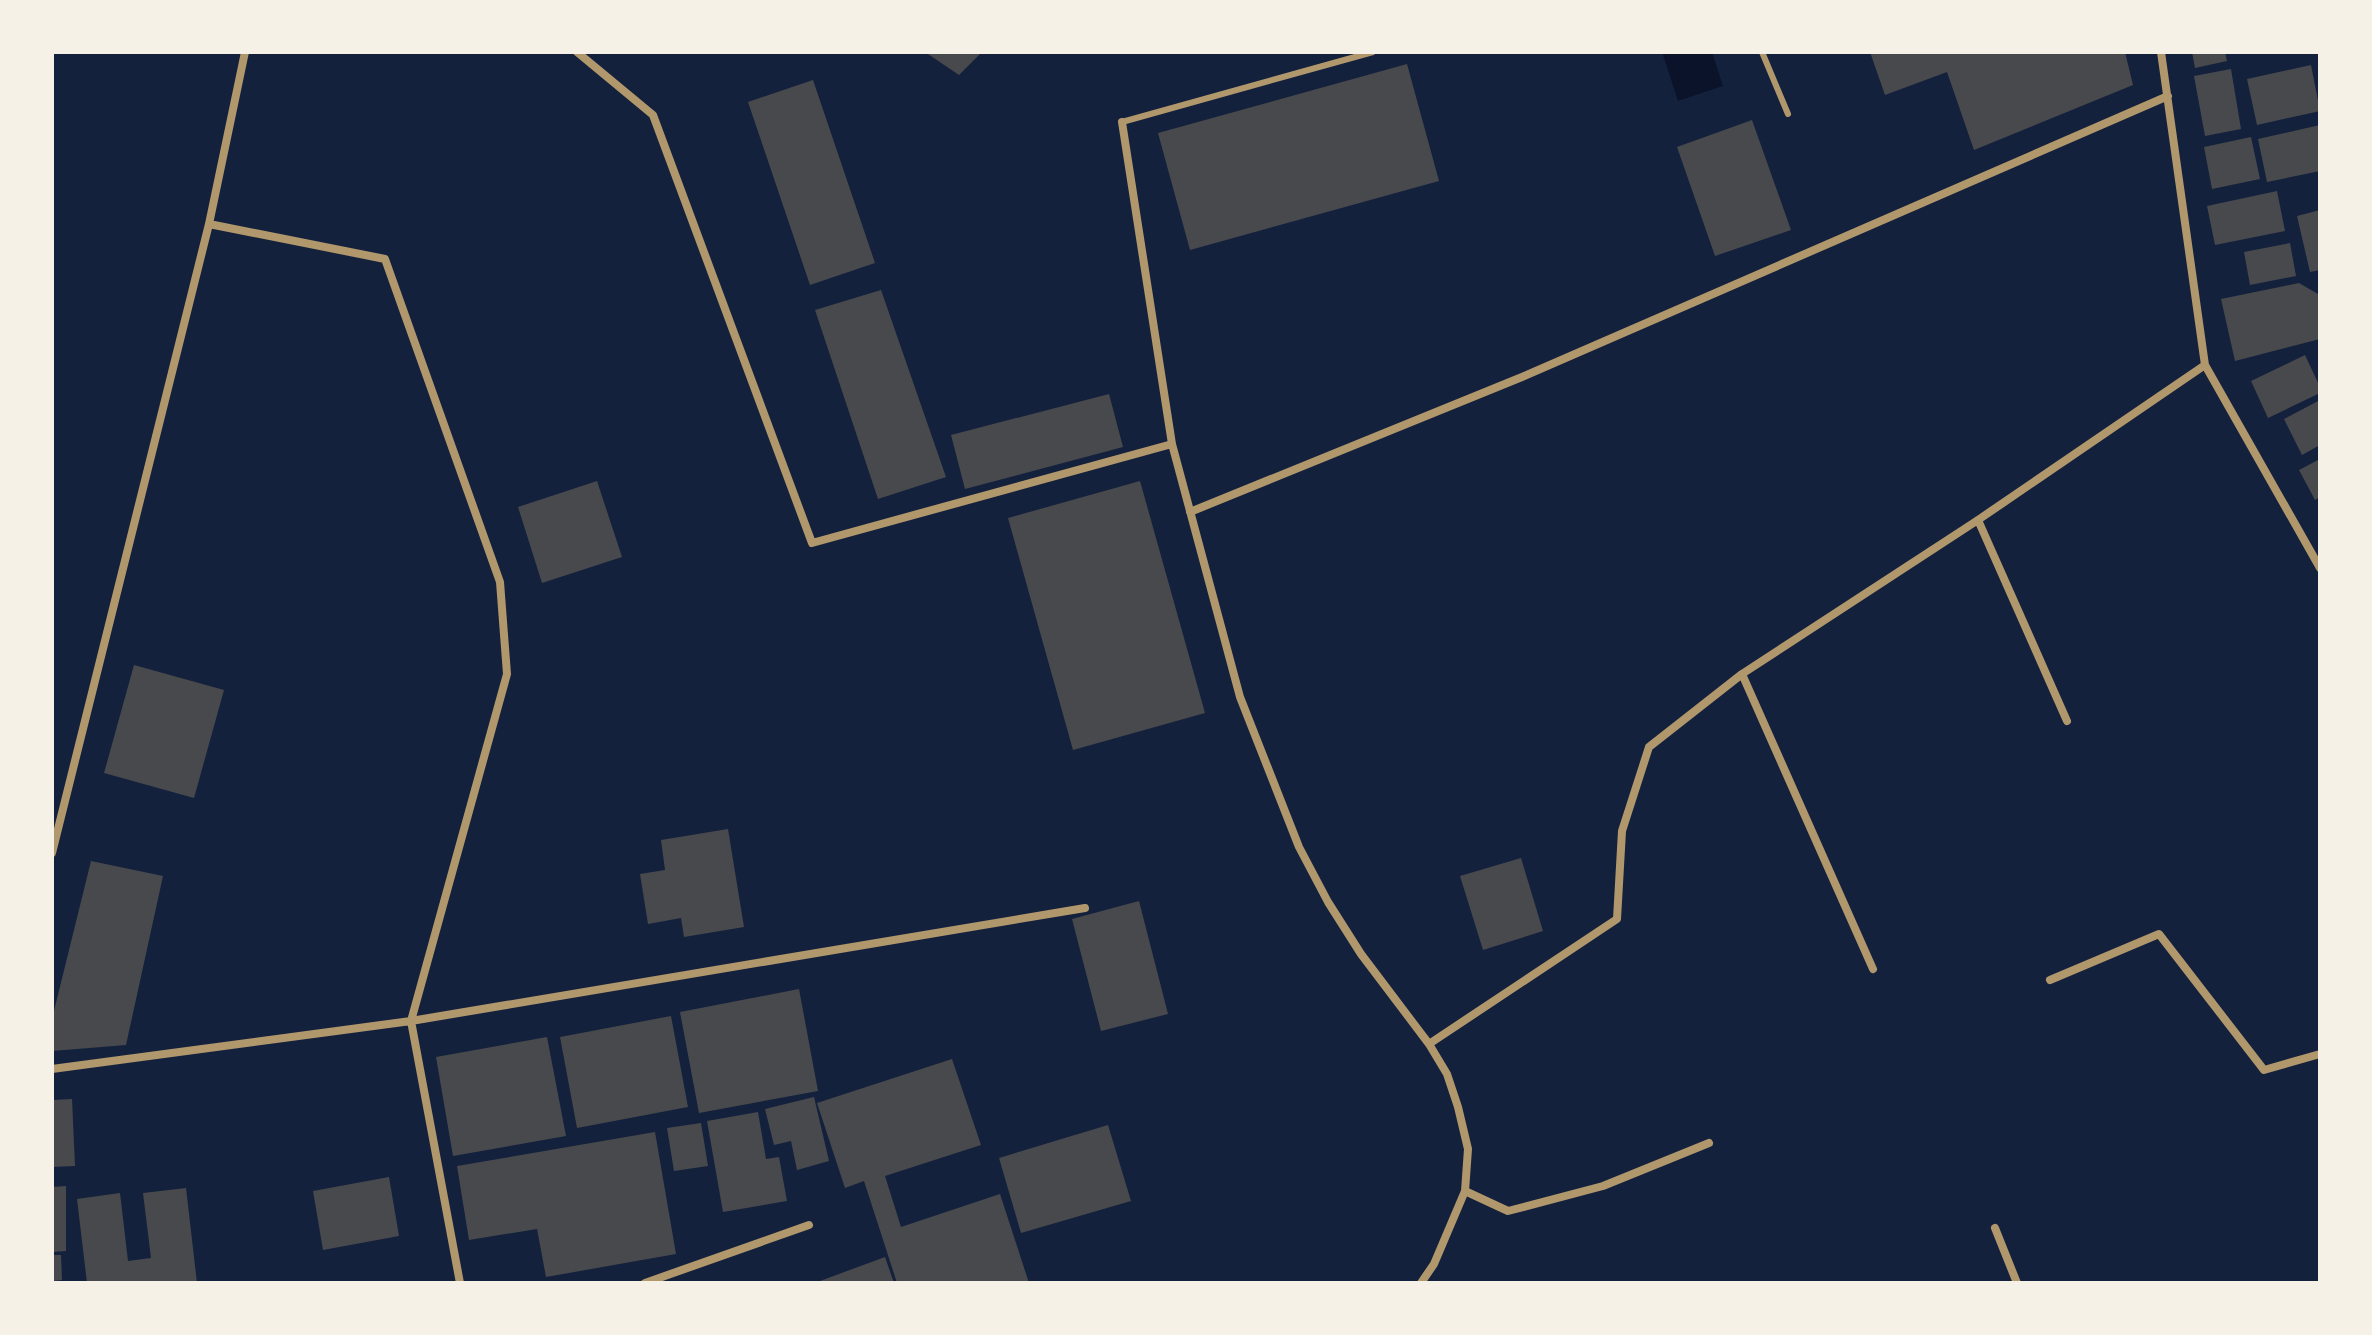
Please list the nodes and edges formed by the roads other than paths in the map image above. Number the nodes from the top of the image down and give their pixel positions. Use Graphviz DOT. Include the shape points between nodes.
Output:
graph roads {
  1 [pos="245,52"];
  2 [pos="577,52"];
  3 [pos="1373,52"];
  4 [pos="1762,52"];
  5 [pos="2161,52"];
  6 [pos="2168,96"];
  7 [pos="1788,114"];
  8 [pos="1122,122"];
  9 [pos="209,224"];
  10 [pos="2205,365"];
  11 [pos="1172,444"];
  12 [pos="1190,512"];
  13 [pos="1978,520"];
  14 [pos="2320,568"];
  15 [pos="1742,674"];
  16 [pos="2067,721"];
  17 [pos="52,853"];
  18 [pos="1085,908"];
  19 [pos="1873,969"];
  20 [pos="2050,980"];
  21 [pos="411,1021"];
  22 [pos="1429,1044"];
  23 [pos="2320,1054"];
  24 [pos="52,1069"];
  25 [pos="1709,1143"];
  26 [pos="1465,1191"];
  27 [pos="809,1225"];
  28 [pos="1995,1228"];
  29 [pos="460,1283"];
  30 [pos="645,1283"];
  31 [pos="1421,1283"];
  32 [pos="2017,1283"];
  1 -- 9 [label="street"];
  2 -- 11 [label="street" via="653,115 812,543"];
  3 -- 8 [label="lane"];
  4 -- 7 [label="lane"];
  5 -- 6 [label="street"];
  6 -- 10 [label="street"];
  6 -- 12 [label="street" via="1522,377"];
  8 -- 11 [label="street"];
  9 -- 17 [label="street"];
  9 -- 21 [label="street" via="385,259 500,582 507,674"];
  10 -- 13 [label="street"];
  10 -- 14 [label="street"];
  11 -- 12 [label="street"];
  12 -- 22 [label="street" via="1240,697 1299,847 1361,954"];
  13 -- 15 [label="street"];
  13 -- 16 [label="street"];
  15 -- 19 [label="street"];
  15 -- 22 [label="street" via="1649,747 1622,831 1617,919"];
  18 -- 21 [label="street"];
  20 -- 23 [label="street" via="2159,934 2264,1070"];
  21 -- 24 [label="street"];
  21 -- 29 [label="street"];
  22 -- 26 [label="street" via="1458,1107 1468,1149"];
  25 -- 26 [label="street" via="1603,1186 1508,1211"];
  26 -- 31 [label="street"];
  27 -- 30 [label="street"];
  28 -- 32 [label="street"];
}
